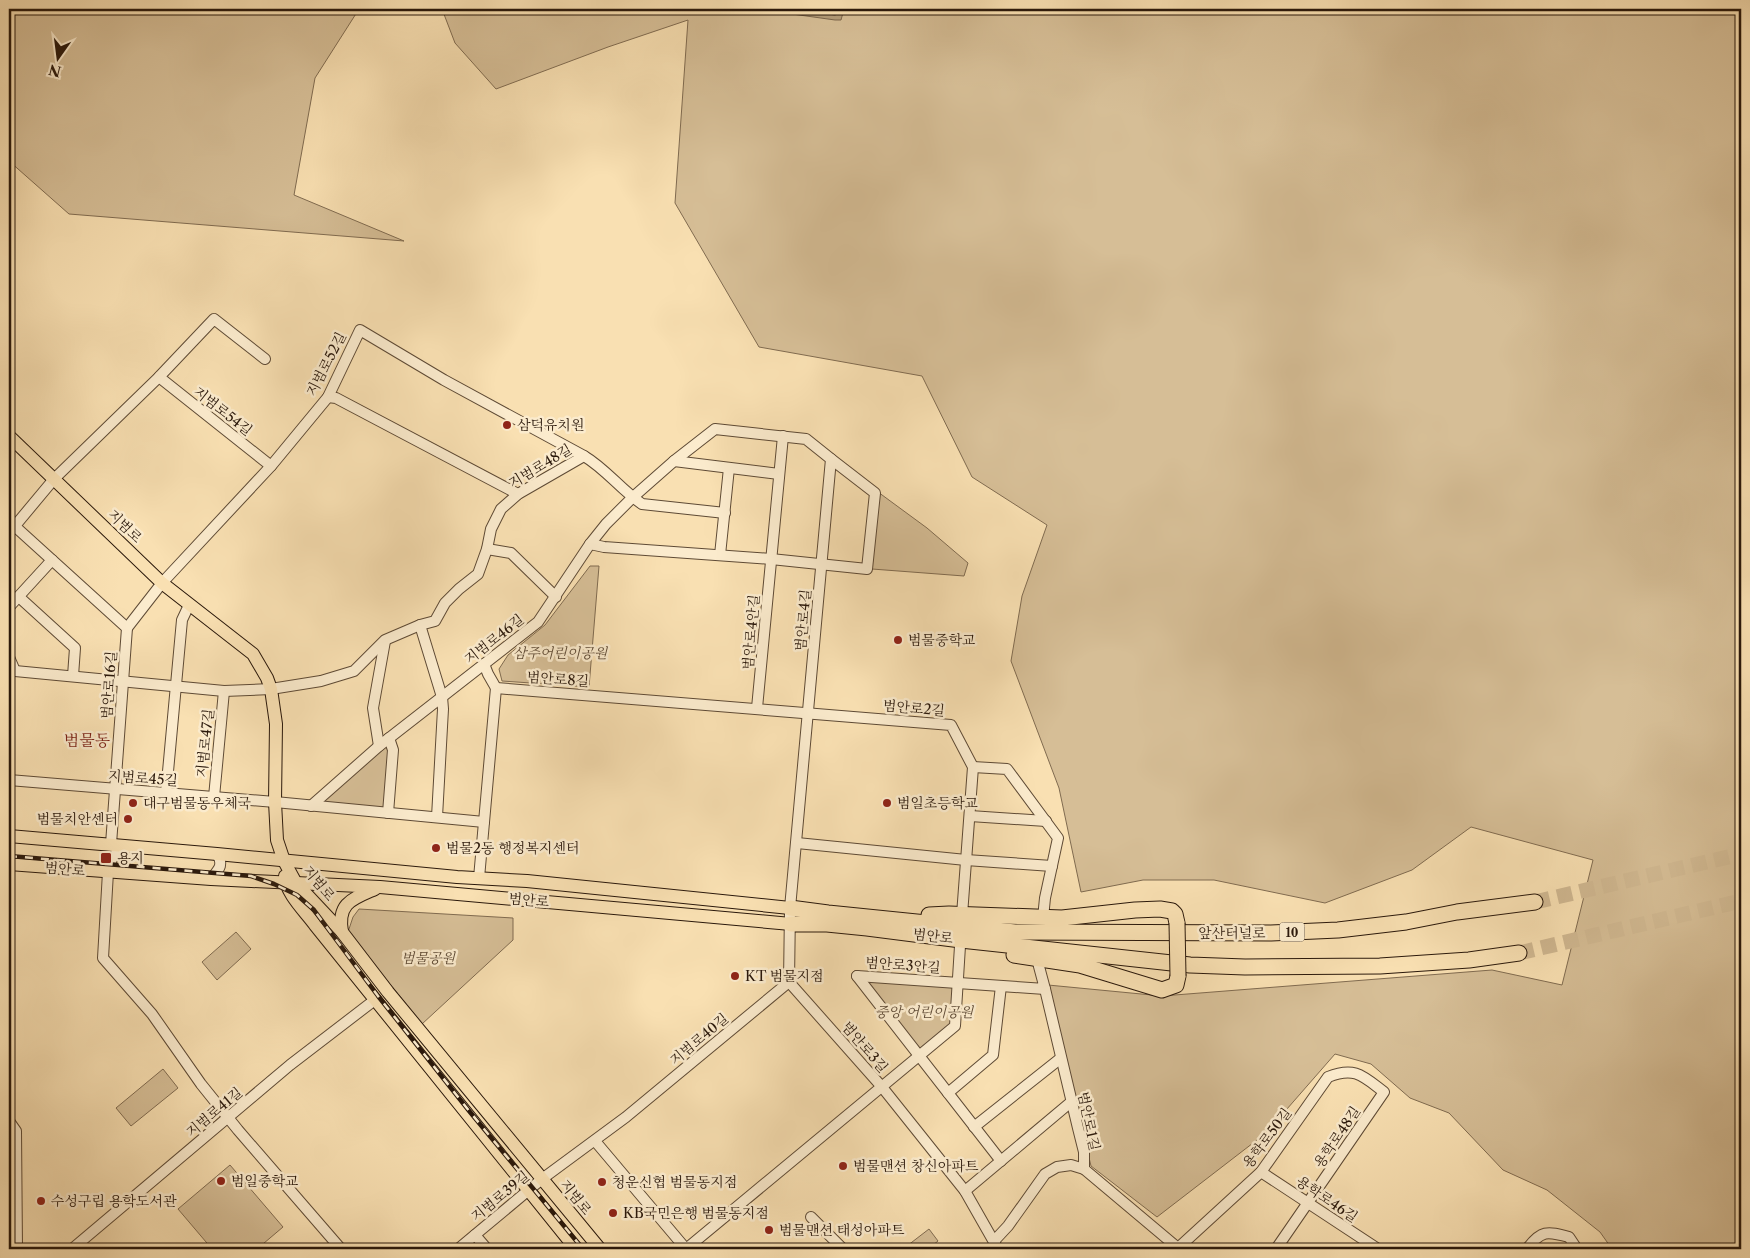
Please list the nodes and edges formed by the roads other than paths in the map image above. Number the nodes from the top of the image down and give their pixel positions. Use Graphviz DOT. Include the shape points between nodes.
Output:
graph roads {
  1 [pos="265,359"];
  2 [pos="159,377"];
  3 [pos="328,397"];
  4 [pos="9,436"];
  5 [pos="783,436"];
  6 [pos="584,456"];
  7 [pos="831,459"];
  8 [pos="674,461"];
  9 [pos="271,466"];
  10 [pos="730,468"];
  11 [pos="779,474"];
  12 [pos="54,479"];
  13 [pos="518,494"];
  14 [pos="632,498"];
  15 [pos="725,513"];
  16 [pos="11,527"];
  17 [pos="590,544"];
  18 [pos="487,549"];
  19 [pos="720,555"];
  20 [pos="771,559"];
  21 [pos="52,560"];
  22 [pos="822,564"];
  23 [pos="162,583"];
  24 [pos="19,596"];
  25 [pos="556,597"];
  26 [pos="189,605"];
  27 [pos="9,607"];
  28 [pos="420,625"];
  29 [pos="127,628"];
  30 [pos="385,640"];
  31 [pos="9,657"];
  32 [pos="484,664"];
  33 [pos="12,674"];
  34 [pos="73,676"];
  35 [pos="123,681"];
  36 [pos="177,686"];
  37 [pos="496,688"];
  38 [pos="271,689"];
  39 [pos="224,691"];
  40 [pos="442,697"];
  41 [pos="757,708"];
  42 [pos="808,712"];
  43 [pos="389,738"];
  44 [pos="379,746"];
  45 [pos="973,767"];
  46 [pos="9,780"];
  47 [pos="115,790"];
  48 [pos="166,794"];
  49 [pos="214,797"];
  50 [pos="275,802"];
  51 [pos="311,806"];
  52 [pos="388,813"];
  53 [pos="970,816"];
  54 [pos="438,817"];
  55 [pos="1046,821"];
  56 [pos="484,822"];
  57 [pos="9,836"];
  58 [pos="797,843"];
  59 [pos="111,844"];
  60 [pos="132,846"];
  61 [pos="217,854"];
  62 [pos="966,860"];
  63 [pos="284,861"];
  64 [pos="9,864"];
  65 [pos="1052,866"];
  66 [pos="108,872"];
  67 [pos="479,878"];
  68 [pos="211,879"];
  69 [pos="291,882"];
  70 [pos="380,887"];
  71 [pos="1535,902"];
  72 [pos="790,908"];
  73 [pos="962,915"];
  74 [pos="883,918"];
  75 [pos="1043,918"];
  76 [pos="791,924"];
  77 [pos="867,928"];
  78 [pos="342,932"];
  79 [pos="1048,933"];
  80 [pos="960,946"];
  81 [pos="1519,953"];
  82 [pos="1037,959"];
  83 [pos="789,982"];
  84 [pos="959,982"];
  85 [pos="1001,986"];
  86 [pos="1045,989"];
  87 [pos="376,1000"];
  88 [pos="919,1056"];
  89 [pos="1061,1058"];
  90 [pos="1328,1077"];
  91 [pos="882,1087"];
  92 [pos="948,1093"];
  93 [pos="1071,1102"];
  94 [pos="228,1118"];
  95 [pos="9,1121"];
  96 [pos="974,1127"];
  97 [pos="597,1139"];
  98 [pos="1001,1161"];
  99 [pos="1084,1169"];
  100 [pos="1261,1172"];
  101 [pos="542,1179"];
  102 [pos="529,1190"];
  103 [pos="965,1191"];
  104 [pos="1309,1203"];
  105 [pos="811,1217"];
  106 [pos="475,1235"];
  107 [pos="996,1245"];
  108 [pos="17,1249"];
  109 [pos="72,1249"];
  110 [pos="341,1249"];
  111 [pos="458,1249"];
  112 [pos="487,1249"];
  113 [pos="576,1249"];
  114 [pos="600,1249"];
  115 [pos="686,1249"];
  116 [pos="843,1249"];
  117 [pos="1177,1249"];
  118 [pos="1276,1249"];
  119 [pos="1378,1249"];
  120 [pos="1527,1249"];
  121 [pos="1577,1249"];
  1 -- 2 [label="street" via="214,318"];
  2 -- 9 [label="street, 지범로54길"];
  2 -- 12 [label="street"];
  3 -- 6 [label="street, 지범로52길" via="360,330"];
  3 -- 9 [label="street, 지범로52길"];
  3 -- 13 [label="street" via="336,398"];
  4 -- 12 [label="main road, 지범로"];
  5 -- 7 [label="street" via="806,439"];
  5 -- 8 [label="street, 지범로46길" via="715,429"];
  5 -- 11 [label="street, 범안로4안길"];
  6 -- 13 [label="street, 지범로48길"];
  6 -- 14 [label="street, 지범로52길"];
  7 -- 22 [label="street, 범안로4길"];
  7 -- 22 [label="street" via="875,492 867,569"];
  8 -- 10 [label="street"];
  8 -- 14 [label="street, 지범로46길"];
  9 -- 23 [label="street, 지범로52길"];
  10 -- 11 [label="street"];
  10 -- 15 [label="street"];
  11 -- 20 [label="street, 범안로4안길"];
  12 -- 16 [label="street"];
  12 -- 23 [label="main road, 지범로"];
  13 -- 18 [label="street, 지범로48길" via="501,509"];
  14 -- 15 [label="street" via="642,504"];
  14 -- 17 [label="street, 지범로46길"];
  15 -- 19 [label="street"];
  16 -- 21 [label="street"];
  17 -- 19 [label="street"];
  17 -- 25 [label="street, 지범로46길"];
  18 -- 25 [label="street" via="511,553"];
  18 -- 28 [label="street, 지범로48길" via="478,574 445,603 435,620"];
  19 -- 20 [label="street"];
  20 -- 22 [label="street"];
  20 -- 41 [label="street, 범안로4안길"];
  21 -- 24 [label="street"];
  21 -- 29 [label="street"];
  22 -- 42 [label="street, 범안로4길"];
  23 -- 26 [label="main road, 지범로"];
  23 -- 29 [label="street, 지범로52길"];
  24 -- 27 [label="street"];
  24 -- 34 [label="street" via="75,648"];
  25 -- 32 [label="street, 지범로46길" via="538,622"];
  26 -- 36 [label="street" via="182,620"];
  26 -- 38 [label="main road, 지범로" via="253,654"];
  28 -- 30 [label="street, 지범로48길"];
  28 -- 40 [label="street"];
  29 -- 35 [label="street, 범안로16길"];
  30 -- 38 [label="street, 지범로48길" via="354,671 321,681"];
  30 -- 44 [label="street" via="373,708"];
  31 -- 33 [label="street"];
  32 -- 37 [label="street"];
  32 -- 40 [label="street, 지범로46길"];
  33 -- 34 [label="street, 지범로47길"];
  34 -- 35 [label="street, 지범로47길"];
  35 -- 36 [label="street, 지범로47길"];
  35 -- 47 [label="street, 범안로16길"];
  36 -- 39 [label="street, 지범로47길"];
  36 -- 48 [label="street"];
  37 -- 41 [label="street, 범안로8길"];
  37 -- 56 [label="street"];
  38 -- 39 [label="street, 지범로47길"];
  38 -- 50 [label="main road, 지범로" via="276,724"];
  39 -- 49 [label="street, 지범로47길"];
  40 -- 43 [label="street, 지범로46길"];
  40 -- 54 [label="street"];
  41 -- 42 [label="street, 범안로8길"];
  42 -- 45 [label="street, 범안로2길" via="951,725"];
  42 -- 58 [label="street, 범안로4길"];
  43 -- 44 [label="street, 지범로46길"];
  43 -- 52 [label="street" via="393,750"];
  44 -- 51 [label="street, 지범로46길"];
  45 -- 53 [label="street"];
  45 -- 55 [label="street" via="1007,769"];
  46 -- 47 [label="street, 지범로45길"];
  47 -- 48 [label="street, 지범로45길"];
  47 -- 59 [label="street, 범안로16길"];
  48 -- 49 [label="street, 지범로45길"];
  49 -- 50 [label="street, 지범로45길"];
  50 -- 51 [label="street"];
  50 -- 63 [label="main road, 지범로" via="277,840"];
  51 -- 52 [label="street"];
  52 -- 54 [label="street"];
  53 -- 55 [label="street"];
  53 -- 62 [label="street"];
  54 -- 56 [label="street"];
  55 -- 65 [label="street" via="1058,838"];
  56 -- 67 [label="street"];
  57 -- 59 [label="main road, 범안로"];
  58 -- 62 [label="street"];
  58 -- 72 [label="street, 범안로4길"];
  59 -- 60 [label="main road, 범안로"];
  60 -- 61 [label="main road, 범안로"];
  60 -- 66 [label="street" via="117,851"];
  61 -- 63 [label="main road, 범안로"];
  61 -- 68 [label="street" via="221,860 220,867"];
  62 -- 65 [label="street"];
  62 -- 73 [label="street"];
  63 -- 67 [label="main road, 범안로 / 10"];
  63 -- 69 [label="main road, 지범로"];
  64 -- 66 [label="main road, 범안로"];
  65 -- 75 [label="street"];
  66 -- 68 [label="main road, 범안로"];
  66 -- 94 [label="street" via="103,958 152,1014"];
  67 -- 72 [label="main road, 범안로 / 10"];
  68 -- 69 [label="main road, 범안로"];
  69 -- 70 [label="main road, 범안로"];
  69 -- 78 [label="main road, 지범로"];
  69 -- 87 [label="main road" via="289,891"];
  70 -- 76 [label="main road, 범안로"];
  70 -- 78 [label="main road" via="353,898 345,907 340,919"];
  71 -- 79 [label="highway, 앞산터널로 / 10" via="1338,930"];
  72 -- 74 [label="highway, 범안로 / 10"];
  72 -- 76 [label="street"];
  73 -- 74 [label="highway"];
  73 -- 75 [label="highway"];
  74 -- 79 [label="highway, 범안로 / 10"];
  75 -- 82 [label="highway, bridge" via="1135,910 1172,911 1178,923 1178,976 1176,985 1162,990 1080,965"];
  76 -- 77 [label="highway, 범안로"];
  76 -- 83 [label="street"];
  77 -- 80 [label="highway"];
  77 -- 81 [label="highway, 범안로" via="1190,965 1380,966"];
  78 -- 101 [label="main road, 지범로"];
  80 -- 82 [label="highway"];
  80 -- 84 [label="street"];
  82 -- 86 [label="street"];
  83 -- 91 [label="street, 범안로3길"];
  83 -- 97 [label="street, 지범로40길"];
  84 -- 85 [label="street, 범안로3안길"];
  84 -- 88 [label="street, 범안로3안길" via="955,1026"];
  84 -- 88 [label="street, 범안로3안길" via="857,976"];
  85 -- 86 [label="street, 범안로3안길"];
  85 -- 92 [label="street" via="993,1055"];
  86 -- 89 [label="street, 범안로1길"];
  87 -- 94 [label="street, 지범로41길" via="290,1065"];
  87 -- 102 [label="main road"];
  88 -- 91 [label="street, 범안로3안길"];
  88 -- 92 [label="street, 범안로3안길"];
  89 -- 93 [label="street, 범안로1길"];
  89 -- 96 [label="street"];
  90 -- 100 [label="street, 용학로50길"];
  90 -- 104 [label="street, 용학로48길" via="1352,1071 1384,1092"];
  91 -- 103 [label="street, 범안로3길"];
  91 -- 115 [label="street, 범안로3안길"];
  92 -- 96 [label="street, 범안로3안길"];
  93 -- 98 [label="street"];
  93 -- 99 [label="street, 범안로1길" via="1084,1152"];
  94 -- 109 [label="street, 지범로41길"];
  94 -- 110 [label="street"];
  95 -- 108 [label="street" via="16,1131"];
  96 -- 98 [label="street, 범안로3안길"];
  97 -- 101 [label="street"];
  97 -- 115 [label="street"];
  98 -- 103 [label="street"];
  99 -- 107 [label="street, 범안로3길" via="1071,1165 1045,1174"];
  99 -- 117 [label="street, 범안로1길"];
  100 -- 104 [label="street, 용학로46길"];
  100 -- 117 [label="street, 용학로50길"];
  101 -- 102 [label="street, 지범로39길"];
  101 -- 114 [label="main road, 지범로"];
  102 -- 106 [label="street, 지범로39길"];
  102 -- 113 [label="main road"];
  103 -- 107 [label="street, 범안로3길"];
  104 -- 118 [label="street, 용학로48길"];
  104 -- 119 [label="street, 용학로46길"];
  105 -- 116 [label="street"];
  106 -- 111 [label="street, 지범로39길"];
  106 -- 112 [label="street, 지범로39길"];
  120 -- 121 [label="street" via="1537,1237 1550,1231 1569,1237"];
}
